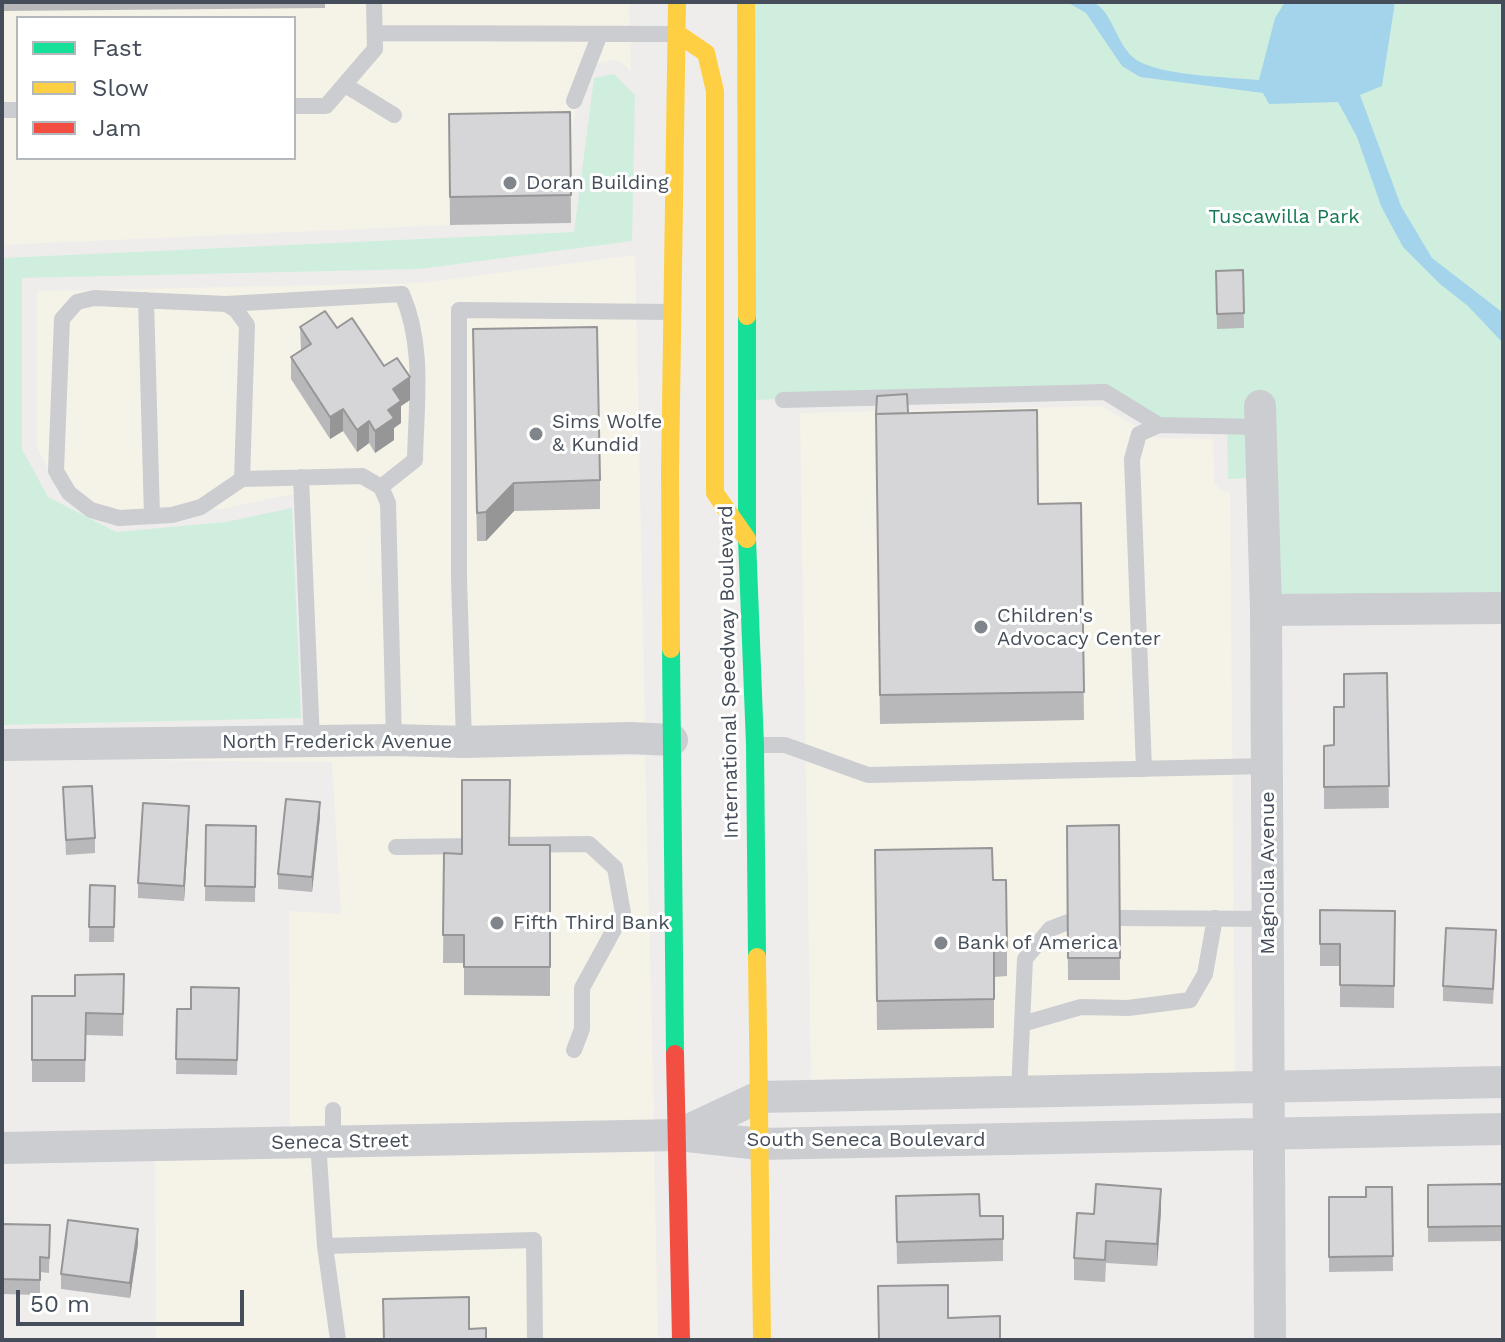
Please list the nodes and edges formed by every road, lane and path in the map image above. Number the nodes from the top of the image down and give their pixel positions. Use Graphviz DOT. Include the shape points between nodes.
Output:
graph roads {
  1 [pos="374,2"];
  2 [pos="677,2"];
  3 [pos="746,2"];
  4 [pos="375,33"];
  5 [pos="600,34"];
  6 [pos="678,34"];
  7 [pos="345,85"];
  8 [pos="574,101"];
  9 [pos="296,106"];
  10 [pos="394,115"];
  11 [pos="146,300"];
  12 [pos="226,304"];
  13 [pos="673,312"];
  14 [pos="783,400"];
  15 [pos="1261,417"];
  16 [pos="1159,425"];
  17 [pos="301,477"];
  18 [pos="242,479"];
  19 [pos="381,487"];
  20 [pos="152,516"];
  21 [pos="747,539"];
  22 [pos="1503,608"];
  23 [pos="1266,610"];
  24 [pos="394,740"];
  25 [pos="672,740"];
  26 [pos="312,742"];
  27 [pos="464,742"];
  28 [pos="2,745"];
  29 [pos="755,745"];
  30 [pos="1267,766"];
  31 [pos="1144,769"];
  32 [pos="396,847"];
  33 [pos="1120,918"];
  34 [pos="1215,918"];
  35 [pos="1268,919"];
  36 [pos="1068,922"];
  37 [pos="1022,1024"];
  38 [pos="574,1050"];
  39 [pos="1503,1082"];
  40 [pos="1269,1087"];
  41 [pos="1019,1092"];
  42 [pos="759,1097"];
  43 [pos="333,1110"];
  44 [pos="1503,1129"];
  45 [pos="1269,1134"];
  46 [pos="678,1135"];
  47 [pos="1018,1139"];
  48 [pos="326,1142"];
  49 [pos="760,1144"];
  50 [pos="2,1148"];
  51 [pos="325,1246"];
  52 [pos="338,1340"];
  53 [pos="535,1340"];
  54 [pos="681,1340"];
  55 [pos="762,1340"];
  56 [pos="1270,1340"];
  1 -- 4 [label="lane"];
  2 -- 6 [label="main road"];
  3 -- 21 [label="main road, International Speedway Boulevard"];
  4 -- 5 [label="lane"];
  4 -- 7 [label="lane" via="375,49"];
  5 -- 6 [label="lane"];
  5 -- 8 [label="lane"];
  6 -- 13 [label="main road"];
  6 -- 21 [label="main road" via="706,53 715,91 715,493"];
  7 -- 9 [label="lane" via="326,106"];
  7 -- 10 [label="lane"];
  11 -- 12 [label="lane"];
  11 -- 20 [label="lane"];
  11 -- 20 [label="lane" via="94,298 77,302 62,319 56,471 69,493 91,510 119,518"];
  12 -- 18 [label="lane" via="247,325"];
  12 -- 19 [label="lane" via="402,294 417,342 415,460"];
  13 -- 25 [label="main road"];
  13 -- 27 [label="lane" via="459,310"];
  14 -- 16 [label="lane" via="1105,392"];
  15 -- 16 [label="lane"];
  15 -- 23 [label="street, Magnolia Avenue"];
  16 -- 31 [label="lane" via="1139,434 1132,459"];
  17 -- 18 [label="lane"];
  17 -- 19 [label="lane" via="362,476"];
  17 -- 26 [label="lane"];
  18 -- 20 [label="lane" via="201,507"];
  19 -- 24 [label="lane" via="388,503"];
  21 -- 29 [label="main road, International Speedway Boulevard"];
  22 -- 23 [label="street"];
  23 -- 30 [label="street, Magnolia Avenue"];
  24 -- 26 [label="street, North Frederick Avenue"];
  24 -- 27 [label="street, North Frederick Avenue"];
  25 -- 27 [label="street, North Frederick Avenue"];
  25 -- 46 [label="main road"];
  26 -- 28 [label="street, North Frederick Avenue"];
  29 -- 31 [label="lane" via="785,745 868,775"];
  29 -- 42 [label="main road, International Speedway Boulevard"];
  30 -- 31 [label="lane"];
  30 -- 35 [label="street, Magnolia Avenue"];
  32 -- 38 [label="lane" via="589,844 615,868 623,913 582,988 582,1029"];
  33 -- 34 [label="lane"];
  34 -- 35 [label="lane"];
  34 -- 37 [label="lane" via="1205,974 1190,1000 1128,1008 1081,1007"];
  35 -- 40 [label="street, Magnolia Avenue"];
  36 -- 37 [label="lane" via="1050,929 1025,959"];
  37 -- 41 [label="lane"];
  39 -- 40 [label="street, South Seneca Boulevard"];
  40 -- 41 [label="street, South Seneca Boulevard"];
  40 -- 45 [label="street, Magnolia Avenue"];
  41 -- 42 [label="street, South Seneca Boulevard"];
  41 -- 47 [label="street"];
  42 -- 46 [label="street, South Seneca Boulevard"];
  42 -- 49 [label="main road, International Speedway Boulevard"];
  43 -- 48 [label="lane"];
  44 -- 45 [label="street, South Seneca Boulevard"];
  45 -- 47 [label="street, South Seneca Boulevard"];
  45 -- 56 [label="street, Magnolia Avenue"];
  46 -- 48 [label="street, Seneca Street"];
  46 -- 49 [label="street, South Seneca Boulevard"];
  46 -- 54 [label="main road"];
  47 -- 49 [label="street, South Seneca Boulevard"];
  48 -- 50 [label="street, Seneca Street"];
  48 -- 51 [label="lane"];
  49 -- 55 [label="main road, International Speedway Boulevard"];
  51 -- 52 [label="lane"];
  51 -- 53 [label="lane" via="534,1240"];
}
